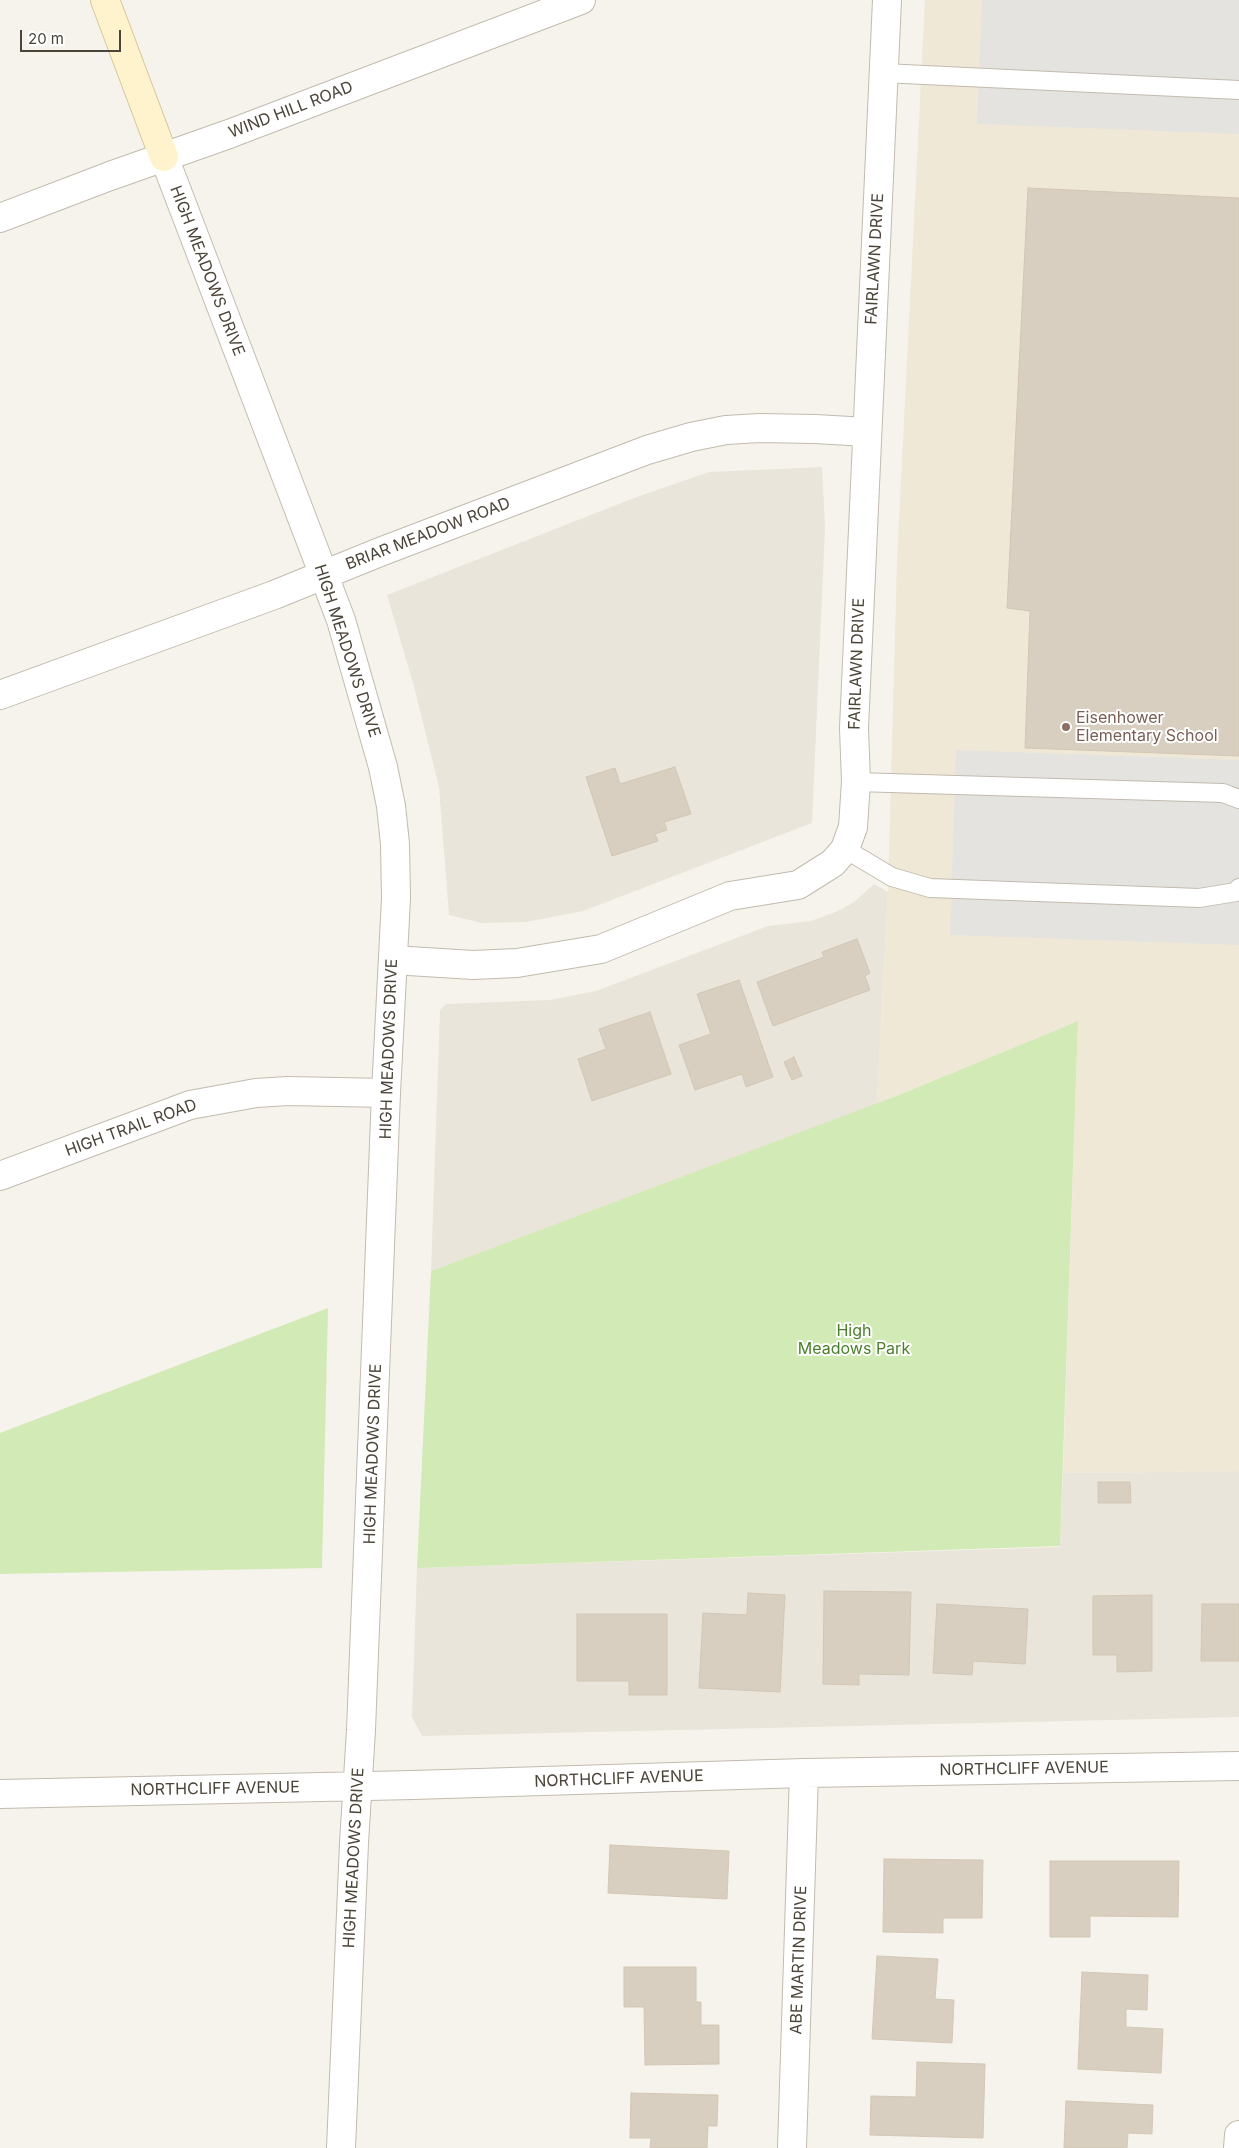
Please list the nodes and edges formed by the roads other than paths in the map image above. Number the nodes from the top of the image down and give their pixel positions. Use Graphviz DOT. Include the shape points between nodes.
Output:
graph roads {
  1 [pos="105,0"];
  2 [pos="581,0"];
  3 [pos="887,0"];
  4 [pos="883,73"];
  5 [pos="1239,90"];
  6 [pos="164,157"];
  7 [pos="0,218"];
  8 [pos="867,432"];
  9 [pos="324,574"];
  10 [pos="0,695"];
  11 [pos="856,782"];
  12 [pos="1239,799"];
  13 [pos="845,849"];
  14 [pos="1239,888"];
  15 [pos="393,960"];
  16 [pos="386,1093"];
  17 [pos="0,1176"];
  18 [pos="1239,1766"];
  19 [pos="804,1773"];
  20 [pos="358,1785"];
  21 [pos="0,1794"];
  22 [pos="1239,2134"];
  23 [pos="341,2148"];
  24 [pos="792,2148"];
  25 [pos="1238,2148"];
  1 -- 6 [label="street, HIGH MEADOWS DRIVE"];
  2 -- 6 [label="street, WIND HILL ROAD"];
  3 -- 4 [label="street, FAIRLAWN DRIVE"];
  4 -- 5 [label="lane"];
  4 -- 8 [label="street, FAIRLAWN DRIVE"];
  6 -- 7 [label="street, WIND HILL ROAD"];
  6 -- 9 [label="street, HIGH MEADOWS DRIVE"];
  8 -- 9 [label="street, BRIAR MEADOW ROAD" via="760,428 691,437 647,450"];
  8 -- 11 [label="street, FAIRLAWN DRIVE" via="854,728"];
  9 -- 10 [label="street, BRIAR MEADOW ROAD"];
  9 -- 15 [label="street, HIGH MEADOWS DRIVE" via="341,620 383,766 391,806 396,898"];
  11 -- 12 [label="lane" via="1223,793"];
  11 -- 13 [label="street, FAIRLAWN DRIVE" via="853,827"];
  13 -- 14 [label="lane" via="892,877 930,888 1200,898 1236,892"];
  13 -- 15 [label="street, FAIRLAWN DRIVE" via="833,863 798,885 730,896 601,949 517,963 473,965"];
  15 -- 16 [label="street, HIGH MEADOWS DRIVE"];
  16 -- 17 [label="street, HIGH TRAIL ROAD" via="288,1091 190,1104"];
  16 -- 20 [label="street, HIGH MEADOWS DRIVE"];
  18 -- 19 [label="street, NORTHCLIFF AVENUE"];
  19 -- 20 [label="street, NORTHCLIFF AVENUE"];
  19 -- 24 [label="street, ABE MARTIN DRIVE"];
  20 -- 21 [label="street, NORTHCLIFF AVENUE"];
  20 -- 23 [label="street, HIGH MEADOWS DRIVE"];
  22 -- 25 [label="street"];
}
